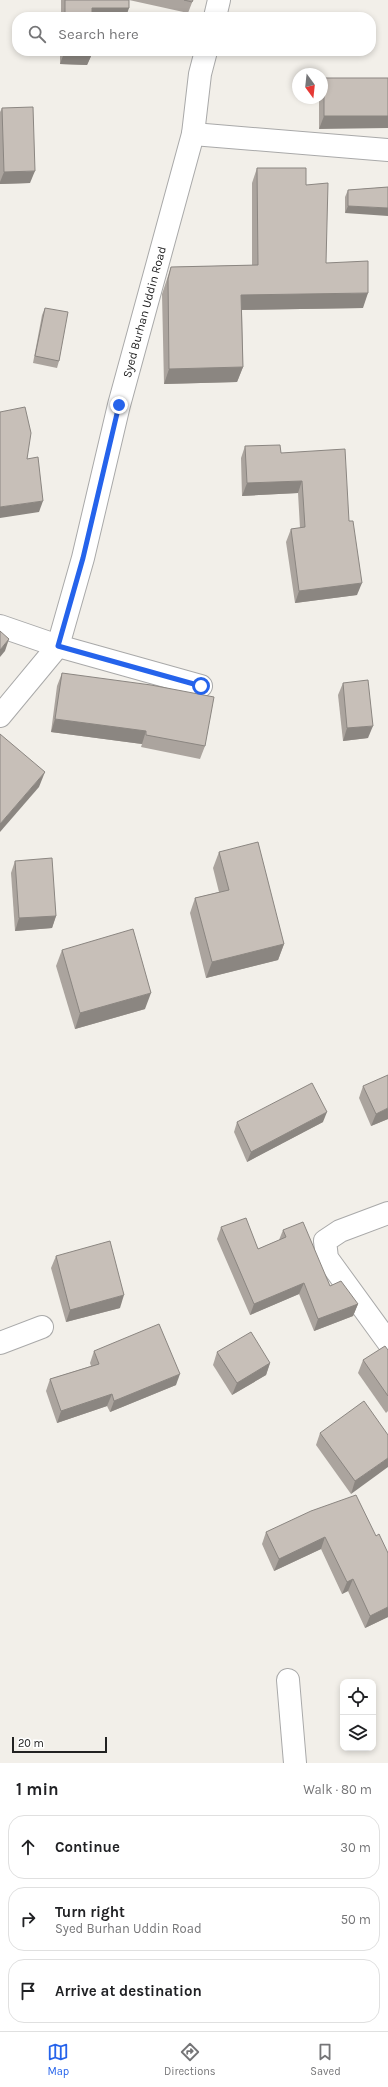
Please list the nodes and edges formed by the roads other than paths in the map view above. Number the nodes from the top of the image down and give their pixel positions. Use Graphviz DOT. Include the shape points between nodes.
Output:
graph roads {
  1 [pos="219,0"];
  2 [pos="216,12"];
  3 [pos="205,56"];
  4 [pos="193,134"];
  5 [pos="388,150"];
  6 [pos="0,626"];
  7 [pos="58,646"];
  8 [pos="201,686"];
  9 [pos="0,716"];
  10 [pos="388,1213"];
  11 [pos="42,1327"];
  12 [pos="388,1342"];
  13 [pos="0,1343"];
  14 [pos="288,1680"];
  15 [pos="295,1763"];
  1 -- 2 [label="street"];
  3 -- 4 [label="street, Syed Burhan Uddin Road"];
  4 -- 5 [label="street"];
  4 -- 7 [label="street, Syed Burhan Uddin Road" via="119,405 83,558"];
  6 -- 7 [label="street"];
  7 -- 8 [label="street"];
  7 -- 9 [label="street, Syed Burhan Uddin Road"];
  10 -- 12 [label="street" via="340,1231 325,1241 328,1258"];
  11 -- 13 [label="street"];
  14 -- 15 [label="street"];
}
